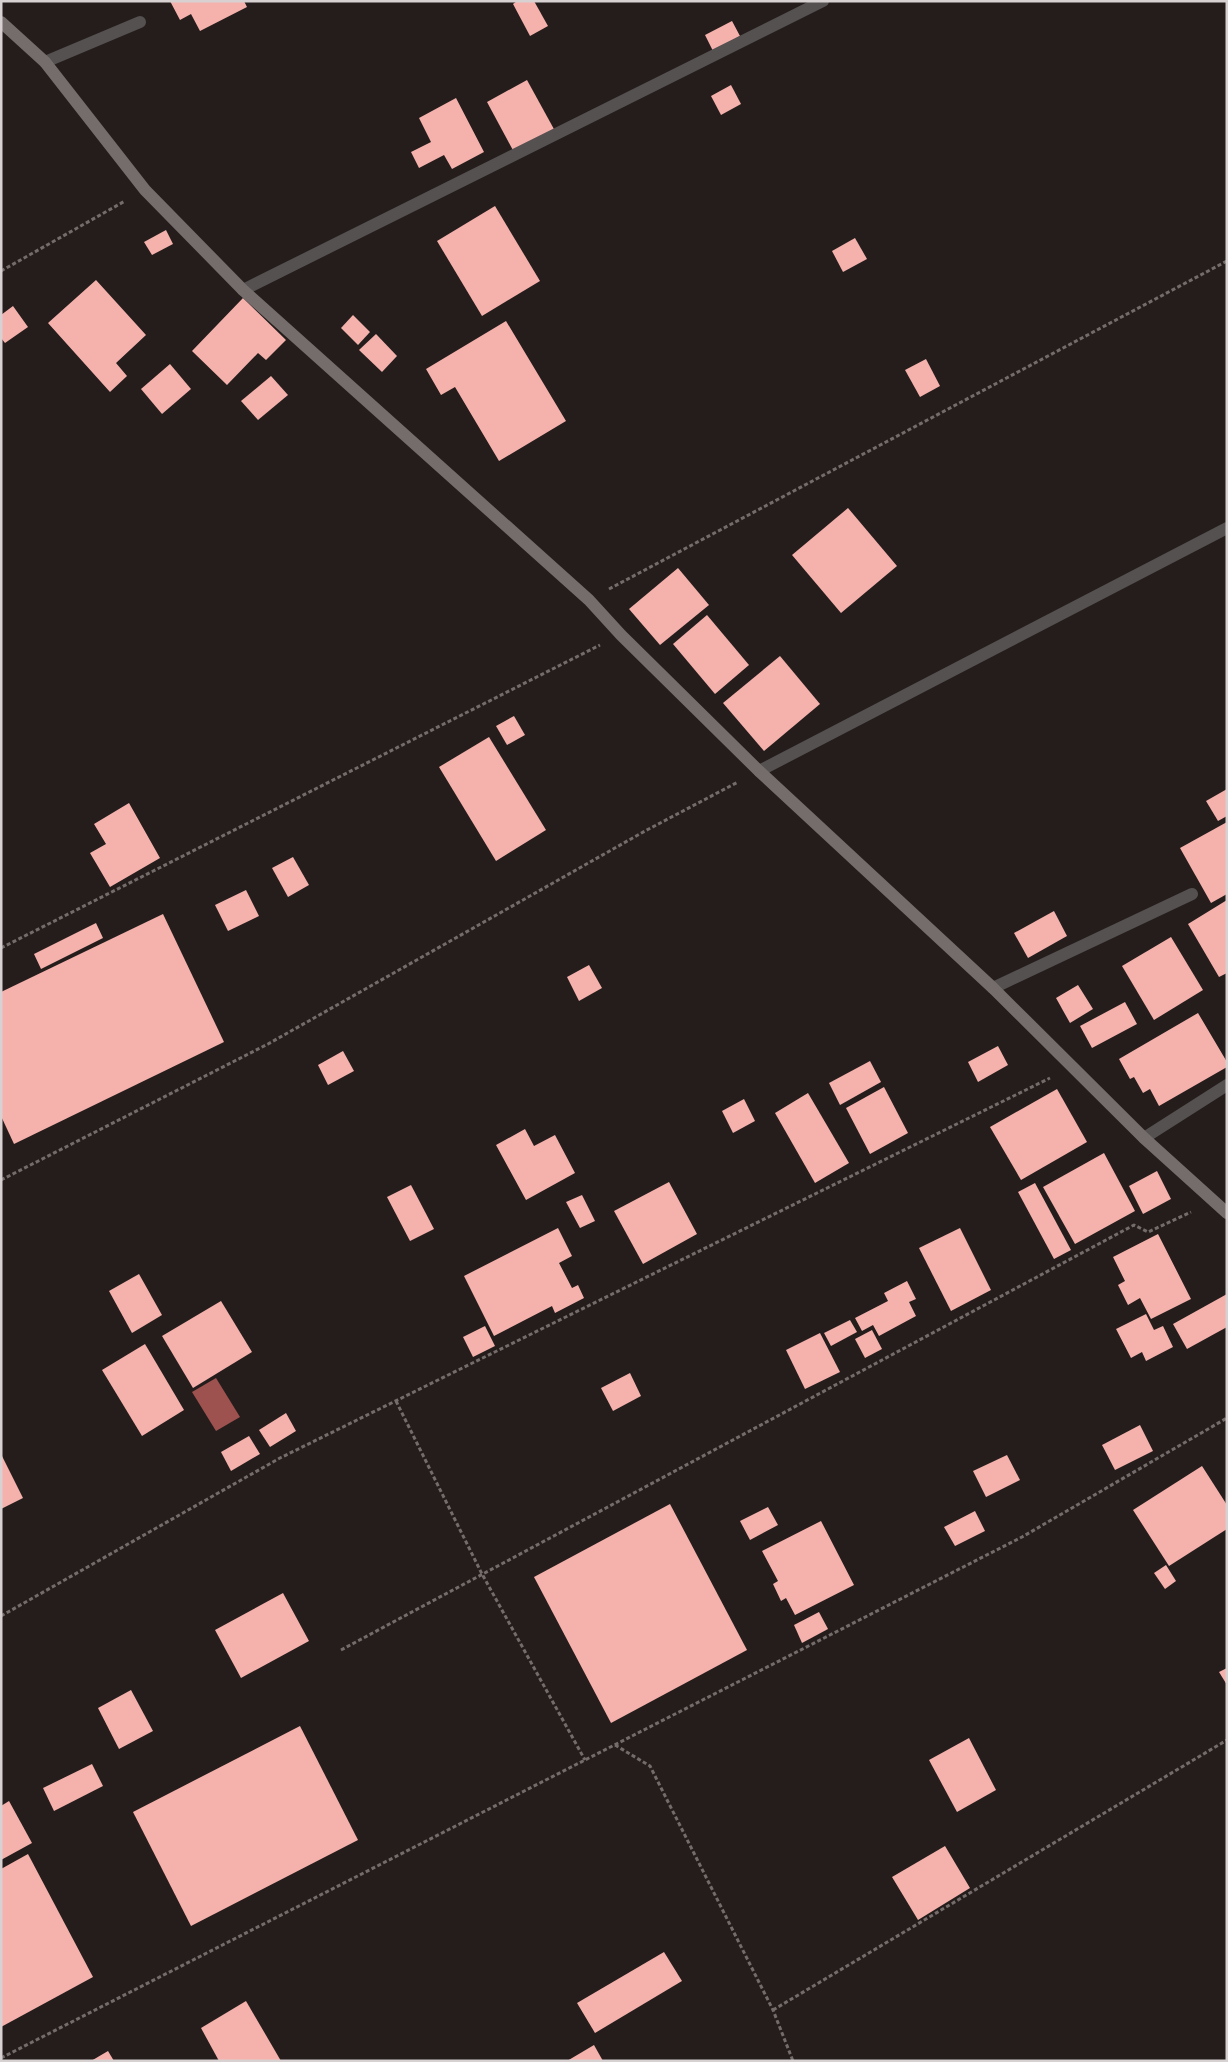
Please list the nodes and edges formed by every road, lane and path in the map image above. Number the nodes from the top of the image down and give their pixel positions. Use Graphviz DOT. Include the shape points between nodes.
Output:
graph roads {
  1 [pos="823,1"];
  2 [pos="1,22"];
  3 [pos="140,22"];
  4 [pos="45,62"];
  5 [pos="145,190"];
  6 [pos="1227,261"];
  7 [pos="1,271"];
  8 [pos="243,290"];
  9 [pos="1227,528"];
  10 [pos="589,600"];
  11 [pos="621,635"];
  12 [pos="759,771"];
  13 [pos="1192,894"];
  14 [pos="1,948"];
  15 [pos="993,988"];
  16 [pos="1073,1067"];
  17 [pos="1227,1085"];
  18 [pos="1144,1138"];
  19 [pos="1,1180"];
  20 [pos="1215,1202"];
  21 [pos="1227,1213"];
  22 [pos="396,1401"];
  23 [pos="1227,1418"];
  24 [pos="482,1574"];
  25 [pos="1,1616"];
  26 [pos="341,1650"];
  27 [pos="1227,1740"];
  28 [pos="615,1745"];
  29 [pos="586,1760"];
  30 [pos="774,2010"];
  31 [pos="1,2058"];
  32 [pos="793,2061"];
  1 -- 8 [label="street"];
  2 -- 4 [label="street"];
  3 -- 4 [label="street"];
  4 -- 5 [label="street"];
  5 -- 7 [label="path"];
  5 -- 8 [label="street"];
  6 -- 10 [label="path"];
  8 -- 10 [label="street"];
  9 -- 12 [label="street"];
  10 -- 11 [label="street"];
  11 -- 12 [label="street"];
  11 -- 14 [label="path"];
  12 -- 15 [label="street"];
  12 -- 19 [label="path" via="645,831 268,1044"];
  13 -- 15 [label="street"];
  15 -- 16 [label="street"];
  16 -- 18 [label="street"];
  16 -- 22 [label="path"];
  17 -- 18 [label="street"];
  18 -- 20 [label="street"];
  20 -- 21 [label="street"];
  20 -- 24 [label="path" via="1148,1232 1134,1225"];
  22 -- 24 [label="path"];
  22 -- 25 [label="path" via="280,1458"];
  23 -- 28 [label="path" via="1022,1537"];
  24 -- 26 [label="path"];
  24 -- 29 [label="path"];
  27 -- 30 [label="path"];
  28 -- 29 [label="path"];
  28 -- 30 [label="path" via="650,1766"];
  29 -- 31 [label="path"];
  30 -- 32 [label="path"];
}
